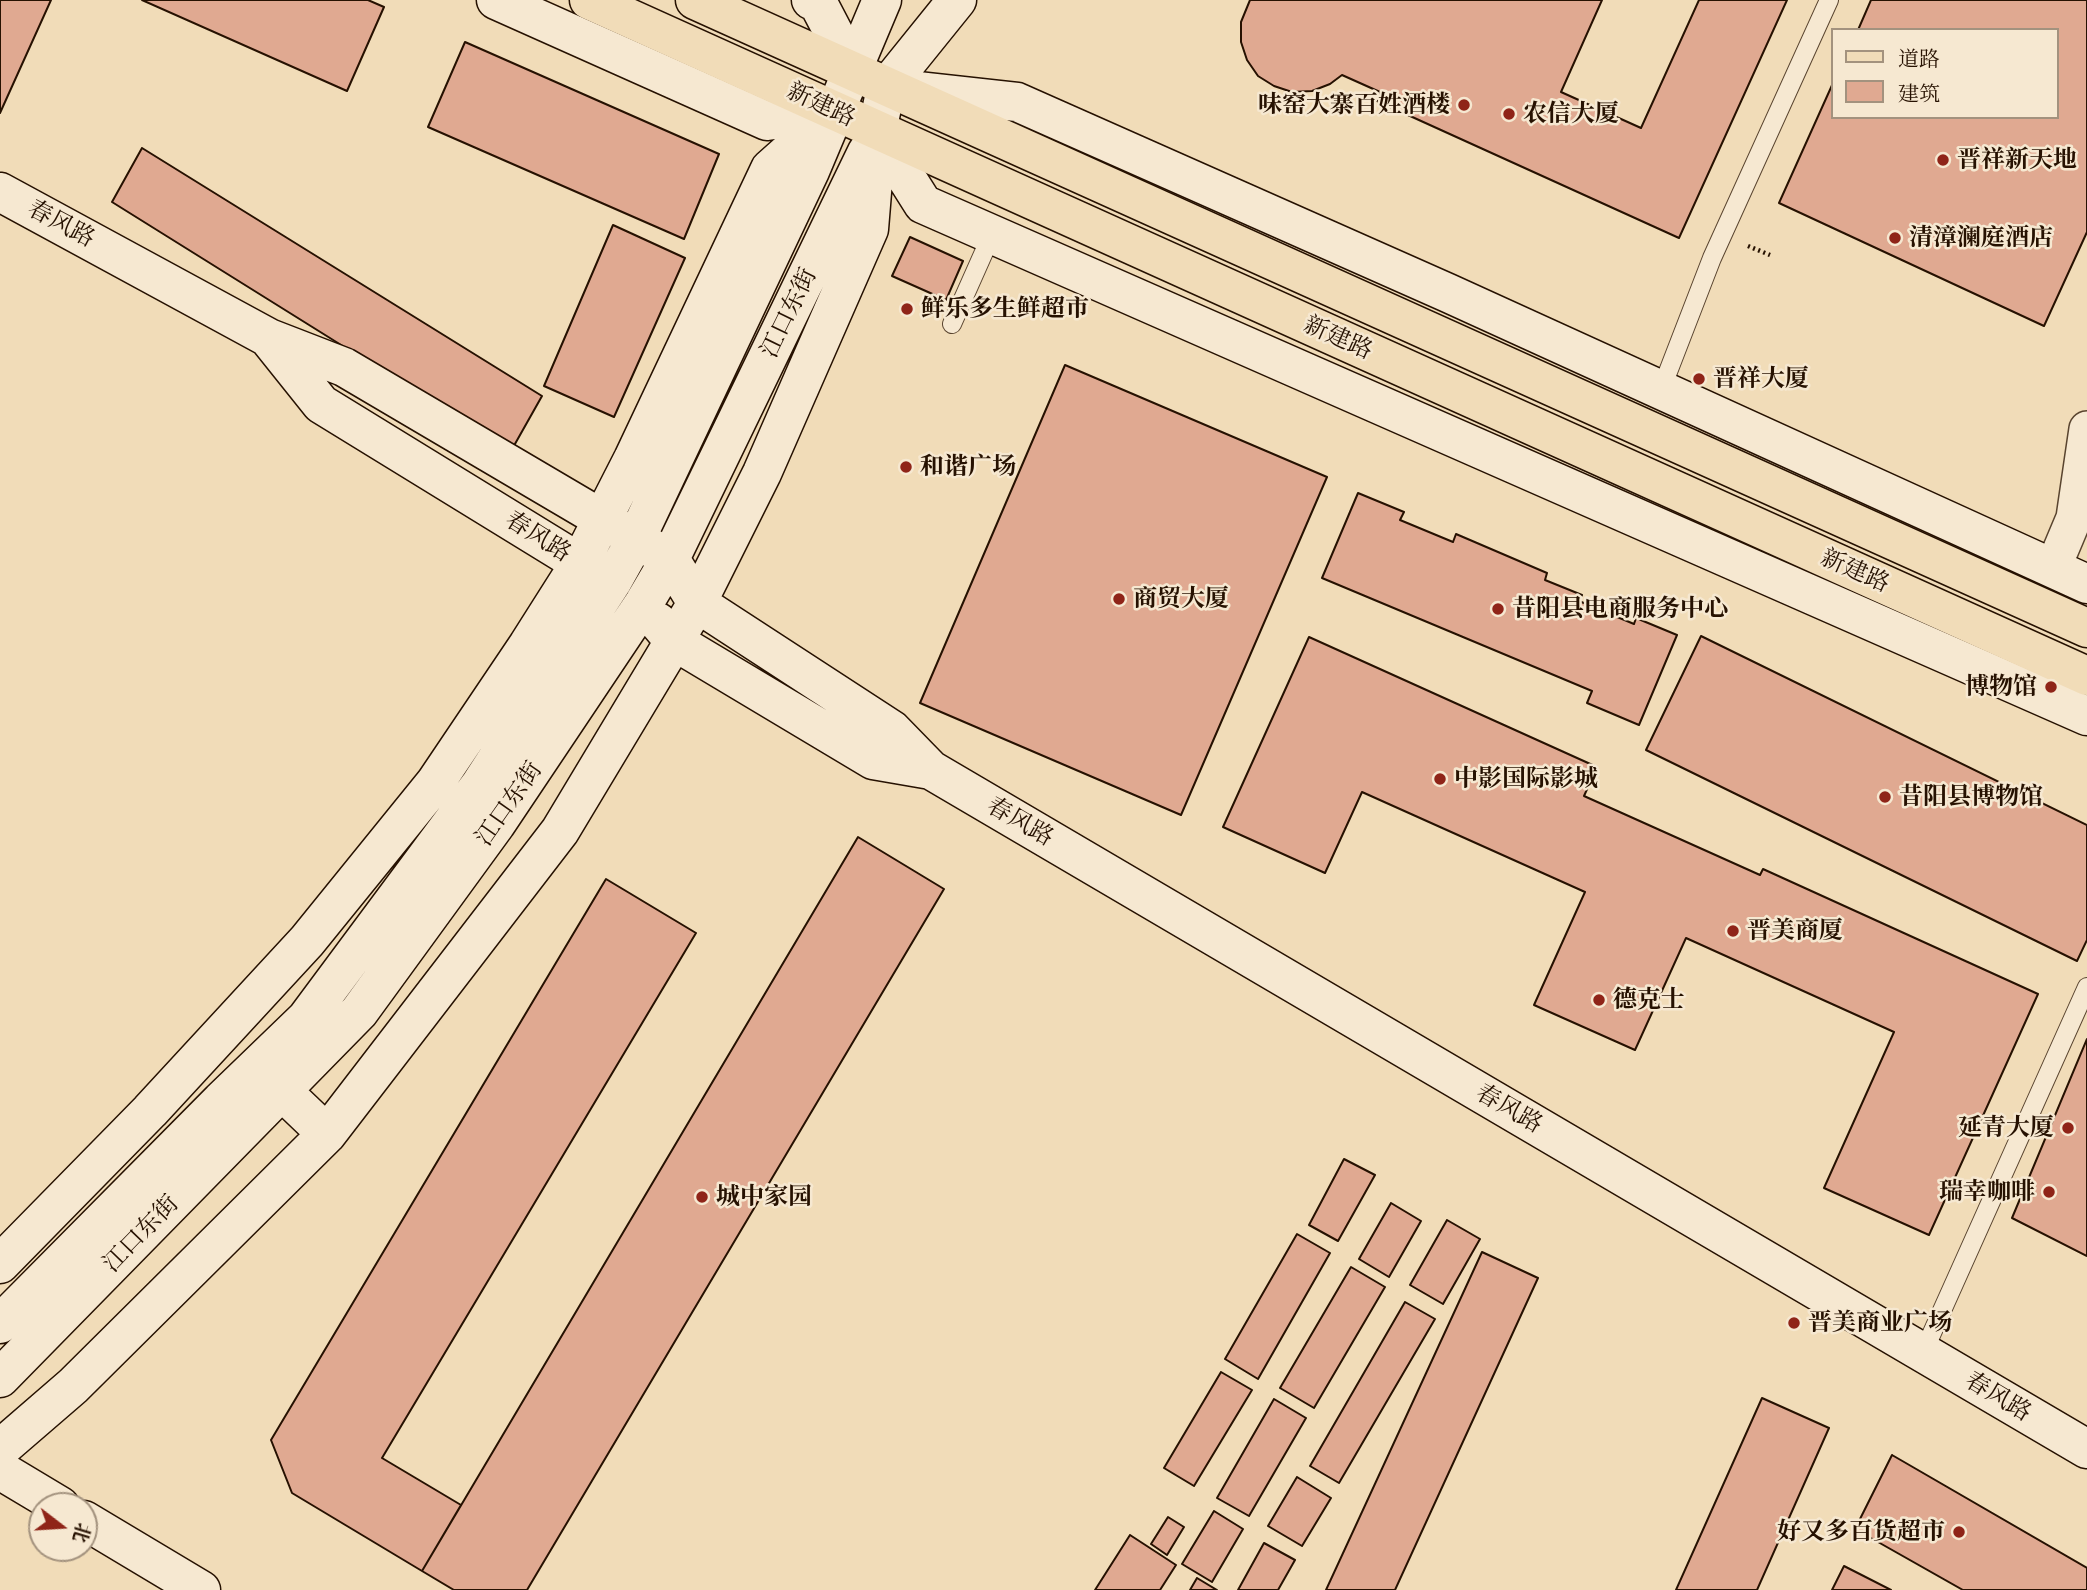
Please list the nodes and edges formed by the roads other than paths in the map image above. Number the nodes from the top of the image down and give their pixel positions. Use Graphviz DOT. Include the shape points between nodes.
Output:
graph roads {
  1 [pos="496,0"];
  2 [pos="589,0"];
  3 [pos="695,0"];
  4 [pos="811,0"];
  5 [pos="851,0"];
  6 [pos="883,0"];
  7 [pos="920,0"];
  8 [pos="957,0"];
  9 [pos="1829,0"];
  10 [pos="853,70"];
  11 [pos="886,88"];
  12 [pos="835,111"];
  13 [pos="877,131"];
  14 [pos="0,192"];
  15 [pos="992,234"];
  16 [pos="952,324"];
  17 [pos="269,338"];
  18 [pos="1661,390"];
  19 [pos="2087,429"];
  20 [pos="601,518"];
  21 [pos="636,539"];
  22 [pos="670,559"];
  23 [pos="2053,568"];
  24 [pos="596,573"];
  25 [pos="2087,584"];
  26 [pos="645,603"];
  27 [pos="697,603"];
  28 [pos="2087,628"];
  29 [pos="674,641"];
  30 [pos="2087,676"];
  31 [pos="2087,716"];
  32 [pos="932,770"];
  33 [pos="2087,987"];
  34 [pos="229,1025"];
  35 [pos="273,1075"];
  36 [pos="327,1134"];
  37 [pos="0,1264"];
  38 [pos="0,1324"];
  39 [pos="1923,1353"];
  40 [pos="0,1378"];
  41 [pos="0,1449"];
  42 [pos="2087,1449"];
  43 [pos="0,1470"];
  44 [pos="37,1492"];
  45 [pos="98,1528"];
  46 [pos="201,1590"];
  1 -- 12 [label="main road" via="767,121"];
  2 -- 12 [label="main road, 新建路"];
  3 -- 10 [label="main road, 新建路"];
  4 -- 10 [label="main road" via="818,3"];
  5 -- 10 [label="main road"];
  6 -- 10 [label="main road, 江口东街"];
  7 -- 11 [label="main road"];
  8 -- 11 [label="main road"];
  9 -- 18 [label="lane" via="1712,258"];
  10 -- 11 [label="main road, 新建路"];
  10 -- 12 [label="main road, 江口东街"];
  11 -- 13 [label="main road"];
  11 -- 18 [label="main road" via="1017,102"];
  11 -- 28 [label="main road, 新建路"];
  12 -- 13 [label="main road, 新建路"];
  12 -- 20 [label="main road" via="771,169 634,460"];
  12 -- 21 [label="main road, 江口东街"];
  13 -- 15 [label="main road" via="923,204"];
  13 -- 22 [label="main road, 江口东街"];
  13 -- 27 [label="main road" via="869,229 762,473"];
  13 -- 30 [label="main road, 新建路"];
  14 -- 17 [label="main road, 春风路"];
  15 -- 16 [label="lane"];
  15 -- 31 [label="main road"];
  17 -- 20 [label="main road, 春风路" via="344,367"];
  17 -- 24 [label="main road, 春风路" via="321,404"];
  18 -- 23 [label="main road"];
  19 -- 23 [label="street" via="2074,518"];
  20 -- 21 [label="main road, 春风路"];
  20 -- 24 [label="main road"];
  21 -- 22 [label="main road, 春风路"];
  21 -- 24 [label="main road, 江口东街"];
  22 -- 26 [label="main road, 江口东街"];
  22 -- 27 [label="main road, 春风路"];
  23 -- 25 [label="main road"];
  24 -- 26 [label="main road, 春风路"];
  24 -- 34 [label="main road" via="528,645 435,783 307,941"];
  24 -- 35 [label="main road, 江口东街" via="480,785 306,1019"];
  26 -- 29 [label="main road, 春风路"];
  26 -- 35 [label="main road, 江口东街" via="496,824 359,1012"];
  27 -- 29 [label="main road"];
  27 -- 32 [label="main road, 春风路" via="892,730"];
  29 -- 32 [label="main road, 春风路" via="873,760"];
  29 -- 36 [label="main road" via="560,831"];
  32 -- 39 [label="main road, 春风路"];
  33 -- 39 [label="lane"];
  34 -- 35 [label="main road"];
  34 -- 37 [label="main road"];
  35 -- 36 [label="main road"];
  35 -- 38 [label="main road, 江口东街"];
  35 -- 40 [label="main road, 江口东街"];
  36 -- 41 [label="main road" via="73,1385"];
  39 -- 42 [label="main road, 春风路"];
  43 -- 44 [label="main road"];
  45 -- 46 [label="main road"];
}
